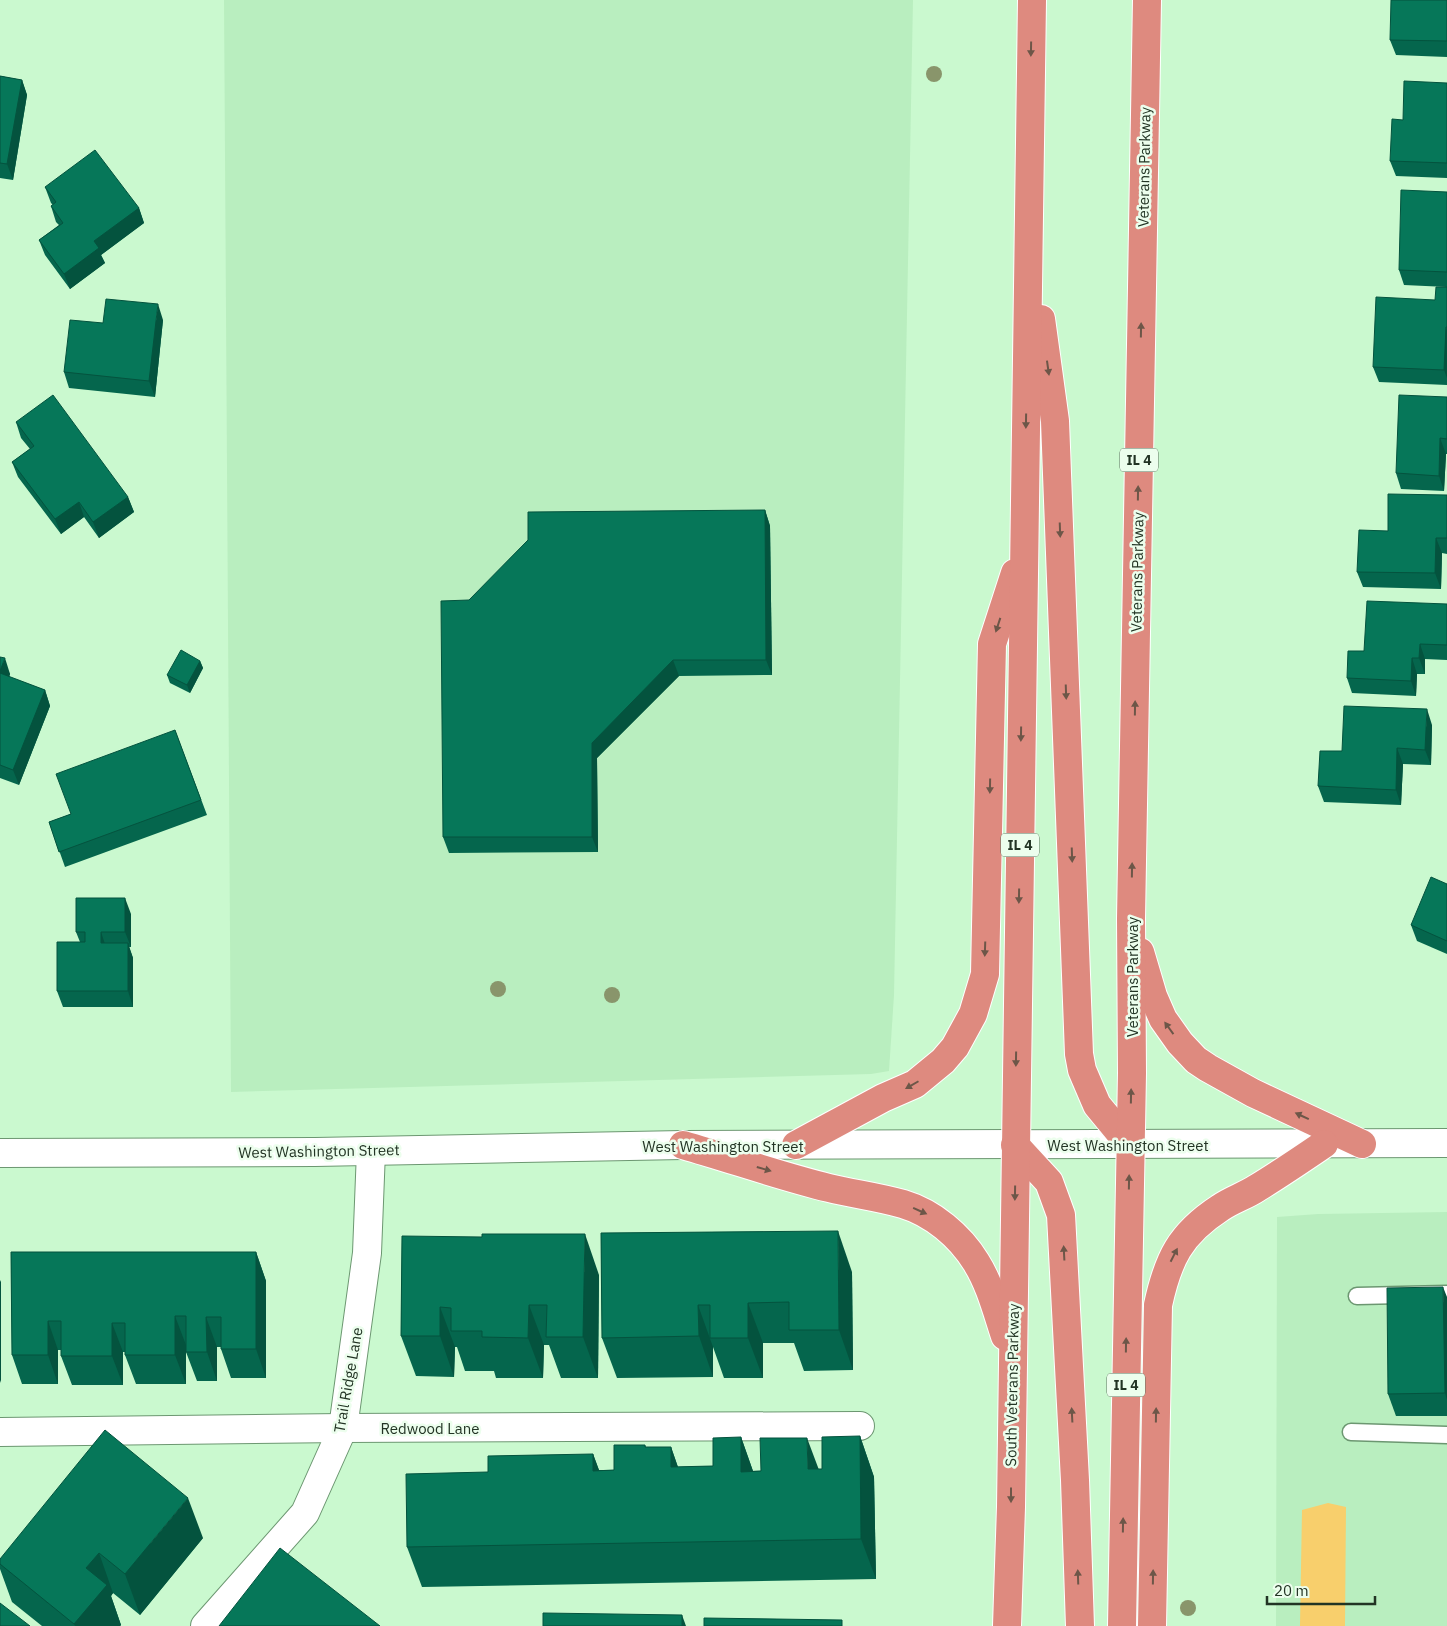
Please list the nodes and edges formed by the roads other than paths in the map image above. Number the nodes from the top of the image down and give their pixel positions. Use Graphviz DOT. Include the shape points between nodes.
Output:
graph roads {
  1 [pos="1032,0"];
  2 [pos="1147,0"];
  3 [pos="1029,233"];
  4 [pos="1024,545"];
  5 [pos="1131,919"];
  6 [pos="1447,1143"];
  7 [pos="1324,1144"];
  8 [pos="1362,1144"];
  9 [pos="683,1145"];
  10 [pos="796,1145"];
  11 [pos="1015,1145"];
  12 [pos="1130,1145"];
  13 [pos="371,1151"];
  14 [pos="0,1153"];
  15 [pos="1447,1294"];
  16 [pos="1357,1296"];
  17 [pos="1012,1359"];
  18 [pos="860,1426"];
  19 [pos="343,1428"];
  20 [pos="0,1432"];
  21 [pos="1352,1432"];
  22 [pos="1447,1435"];
  23 [pos="205,1626"];
  24 [pos="1008,1626"];
  25 [pos="1080,1626"];
  26 [pos="1122,1626"];
  27 [pos="1152,1626"];
  1 -- 3 [label="highway, IL 4, one-way"];
  5 -- 2 [label="highway, Veterans Parkway / IL 4, one-way"];
  3 -- 4 [label="highway, IL 4, one-way"];
  3 -- 12 [label="highway, one-way" via="1056,422 1079,1054 1097,1105"];
  4 -- 10 [label="highway, one-way" via="992,644 985,974 973,1014 955,1048 915,1084"];
  4 -- 11 [label="highway, IL 4, one-way"];
  8 -- 5 [label="highway, one-way" via="1252,1093 1196,1060 1163,1019 1153,996"];
  12 -- 5 [label="highway, Veterans Parkway / IL 4, one-way"];
  6 -- 8 [label="street, West Washington Street"];
  7 -- 8 [label="street, West Washington Street"];
  7 -- 12 [label="street, West Washington Street"];
  27 -- 7 [label="highway, one-way" via="1158,1305 1164,1278 1192,1229 1221,1207 1255,1190"];
  9 -- 10 [label="street, West Washington Street"];
  9 -- 13 [label="street, West Washington Street"];
  9 -- 17 [label="highway, one-way" via="828,1188 905,1204 944,1225 976,1262 993,1298"];
  10 -- 11 [label="street, West Washington Street"];
  11 -- 12 [label="street, West Washington Street"];
  11 -- 17 [label="highway, South Veterans Parkway / IL 4, one-way"];
  25 -- 11 [label="highway, one-way" via="1061,1215 1049,1182"];
  26 -- 12 [label="highway, IL 4, one-way"];
  13 -- 14 [label="street, West Washington Street"];
  13 -- 19 [label="street, Trail Ridge Lane" via="367,1252"];
  15 -- 16 [label="lane"];
  17 -- 24 [label="highway, South Veterans Parkway / IL 4, one-way"];
  18 -- 19 [label="street, Redwood Lane"];
  19 -- 20 [label="street, Redwood Lane"];
  19 -- 23 [label="street, Trail Ridge Lane" via="305,1513"];
  21 -- 22 [label="lane"];
}
